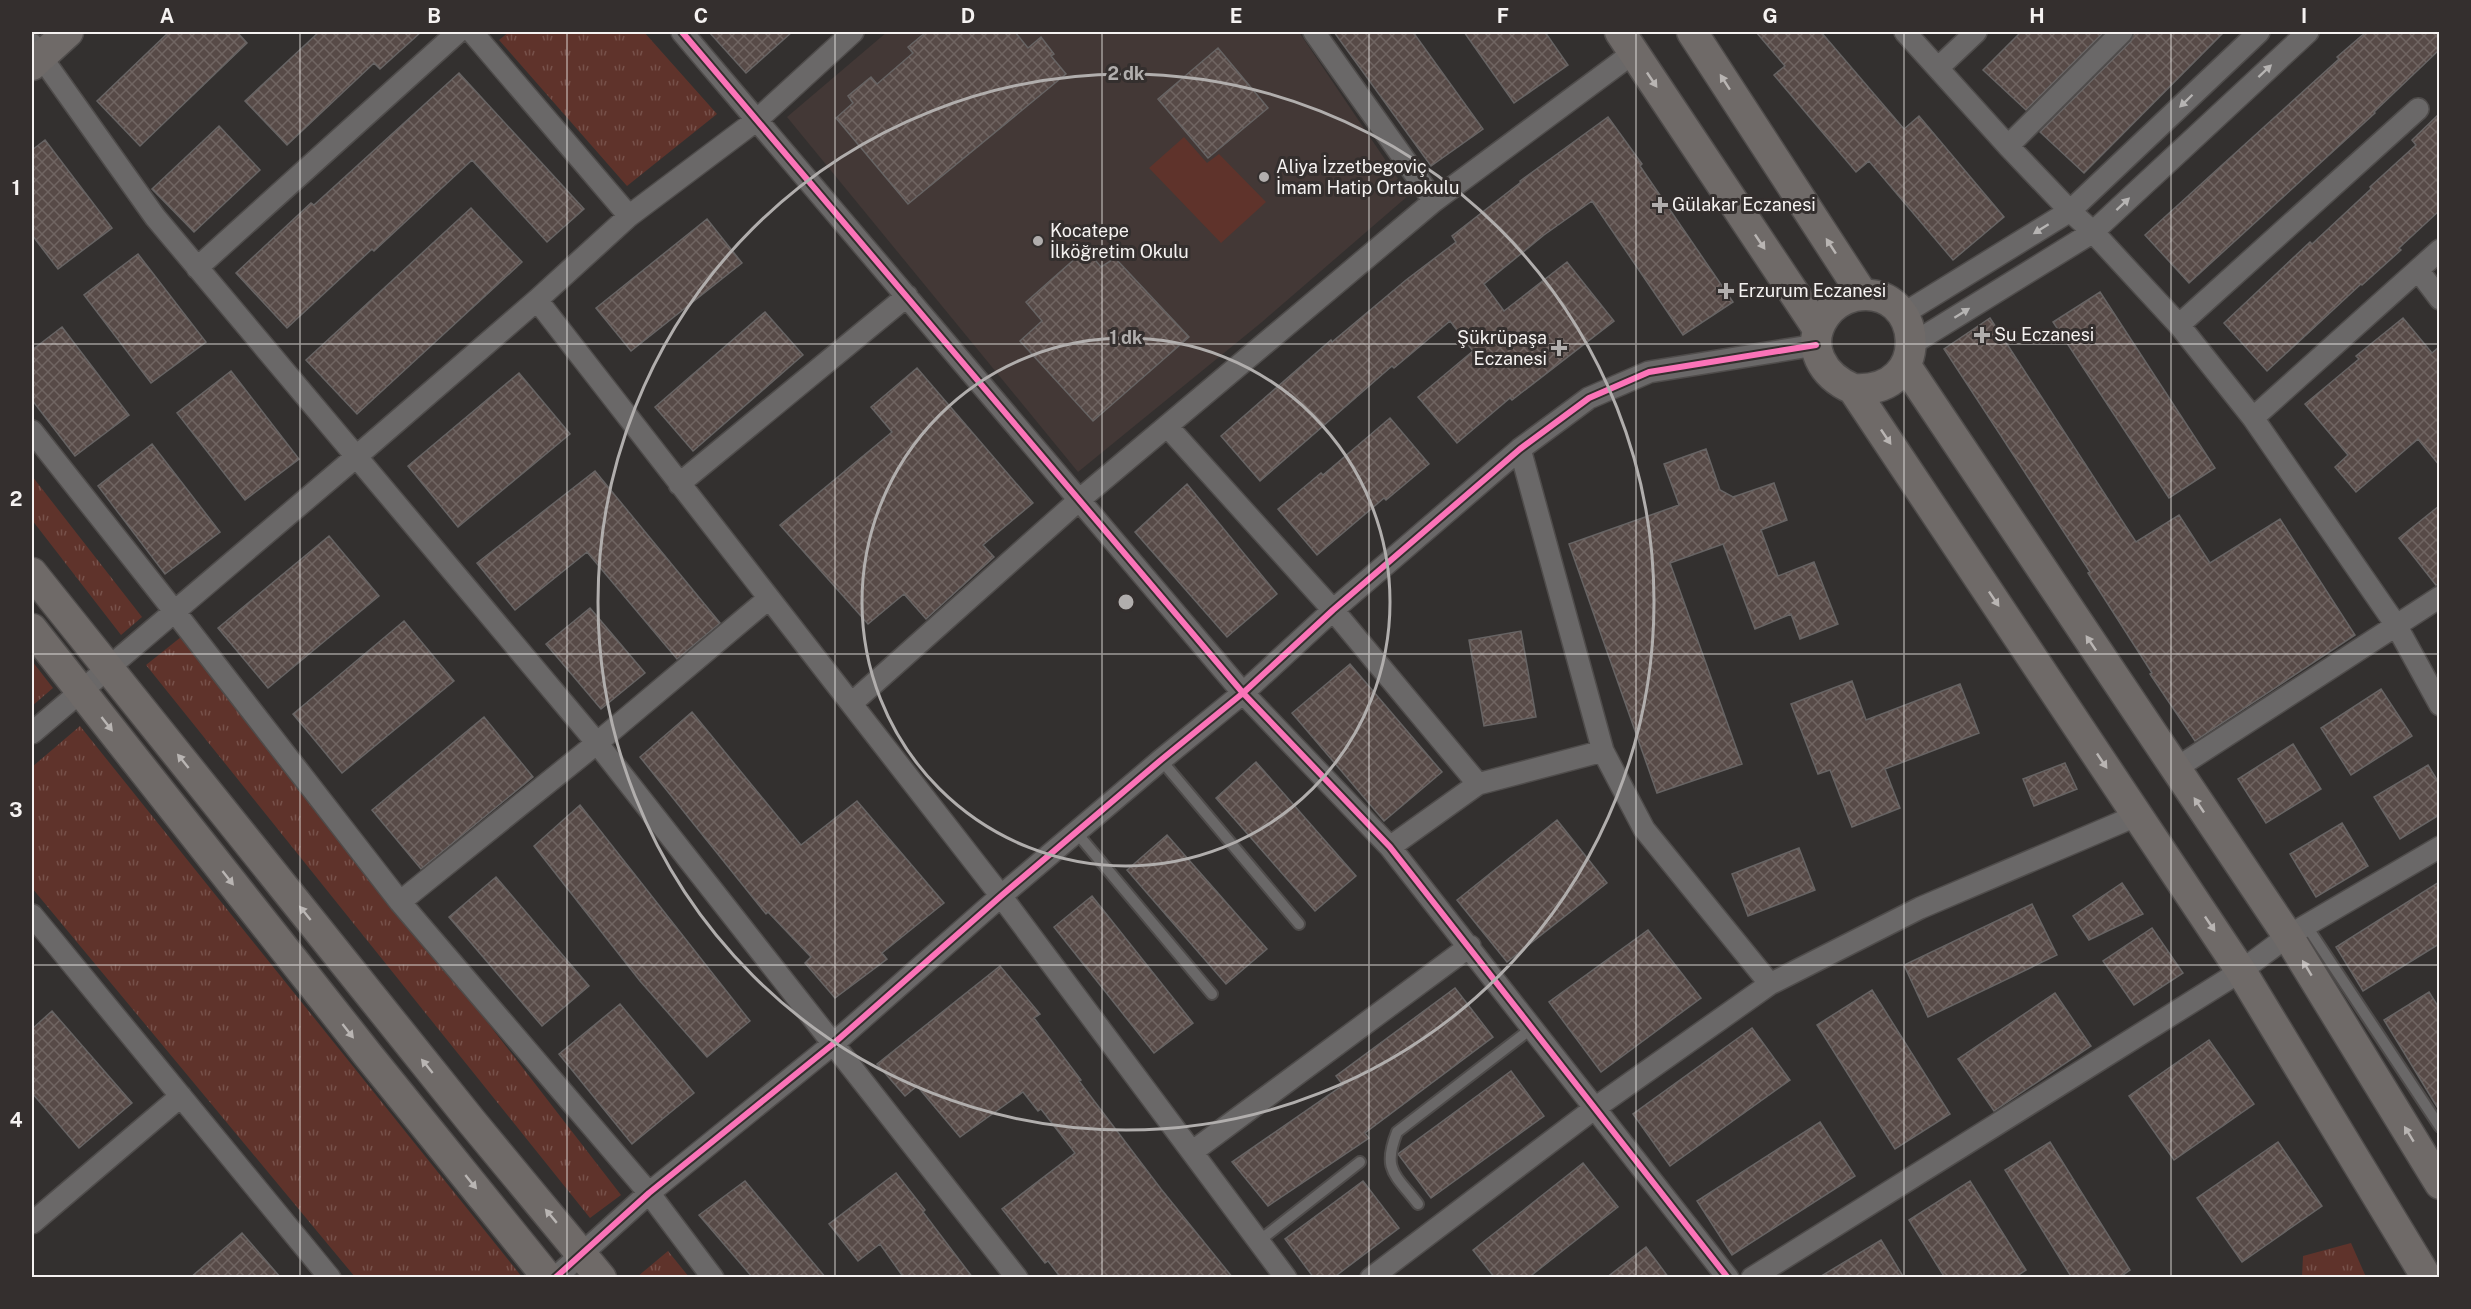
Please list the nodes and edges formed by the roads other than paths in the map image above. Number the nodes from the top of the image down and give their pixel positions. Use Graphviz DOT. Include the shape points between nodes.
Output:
graph roads {
  1 [pos="68,32"];
  2 [pos="458,32"];
  3 [pos="471,32"];
  4 [pos="682,32"];
  5 [pos="853,32"];
  6 [pos="1314,32"];
  7 [pos="1692,32"];
  8 [pos="1905,32"];
  9 [pos="1976,32"];
  10 [pos="2122,32"];
  11 [pos="2259,32"];
  12 [pos="2308,32"];
  13 [pos="1627,42"];
  14 [pos="35,55"];
  15 [pos="1938,68"];
  16 [pos="2418,109"];
  17 [pos="758,119"];
  18 [pos="2008,146"];
  19 [pos="1434,201"];
  20 [pos="2070,211"];
  21 [pos="629,216"];
  22 [pos="2093,232"];
  23 [pos="2439,250"];
  24 [pos="197,268"];
  25 [pos="2418,270"];
  26 [pos="1863,295"];
  27 [pos="907,296"];
  28 [pos="537,300"];
  29 [pos="2439,300"];
  30 [pos="1903,315"];
  31 [pos="2179,326"];
  32 [pos="1817,337"];
  33 [pos="1909,355"];
  34 [pos="1853,388"];
  35 [pos="2253,418"];
  36 [pos="1167,426"];
  37 [pos="32,431"];
  38 [pos="1520,449"];
  39 [pos="357,456"];
  40 [pos="679,484"];
  41 [pos="1078,501"];
  42 [pos="32,573"];
  43 [pos="2439,597"];
  44 [pos="768,599"];
  45 [pos="1333,610"];
  46 [pos="175,612"];
  47 [pos="2396,626"];
  48 [pos="32,629"];
  49 [pos="108,667"];
  50 [pos="81,691"];
  51 [pos="1243,693"];
  52 [pos="852,703"];
  53 [pos="2439,705"];
  54 [pos="32,734"];
  55 [pos="597,743"];
  56 [pos="1603,751"];
  57 [pos="1161,760"];
  58 [pos="2175,769"];
  59 [pos="1478,784"];
  60 [pos="2138,815"];
  61 [pos="1076,832"];
  62 [pos="1390,847"];
  63 [pos="2439,847"];
  64 [pos="1001,896"];
  65 [pos="400,902"];
  66 [pos="32,915"];
  67 [pos="1299,924"];
  68 [pos="2297,931"];
  69 [pos="1470,946"];
  70 [pos="2241,971"];
  71 [pos="1770,984"];
  72 [pos="1212,994"];
  73 [pos="1532,1028"];
  74 [pos="832,1044"];
  75 [pos="181,1096"];
  76 [pos="1595,1108"];
  77 [pos="2439,1127"];
  78 [pos="1192,1152"];
  79 [pos="1360,1162"];
  80 [pos="2439,1184"];
  81 [pos="649,1193"];
  82 [pos="1418,1204"];
  83 [pos="32,1223"];
  84 [pos="1259,1241"];
  85 [pos="582,1254"];
  86 [pos="330,1278"];
  87 [pos="548,1278"];
  88 [pos="555,1278"];
  89 [pos="601,1278"];
  90 [pos="713,1278"];
  91 [pos="1017,1278"];
  92 [pos="1286,1278"];
  93 [pos="1371,1278"];
  94 [pos="1728,1278"];
  95 [pos="1752,1278"];
  96 [pos="2427,1278"];
  1 -- 14 [label="street"];
  2 -- 24 [label="street"];
  3 -- 21 [label="street"];
  4 -- 17 [label="street"];
  5 -- 17 [label="street"];
  6 -- 19 [label="street"];
  26 -- 7 [label="street, one-way"];
  8 -- 15 [label="street"];
  9 -- 15 [label="street"];
  10 -- 18 [label="street"];
  11 -- 20 [label="street, one-way"];
  22 -- 12 [label="street, one-way"];
  13 -- 19 [label="street"];
  13 -- 32 [label="street, one-way"];
  14 -- 24 [label="street"];
  15 -- 18 [label="street"];
  16 -- 31 [label="street"];
  17 -- 21 [label="street"];
  17 -- 27 [label="street"];
  18 -- 20 [label="street"];
  19 -- 36 [label="street"];
  20 -- 22 [label="street"];
  20 -- 30 [label="street, one-way"];
  21 -- 28 [label="street"];
  22 -- 31 [label="street"];
  33 -- 22 [label="street, one-way"];
  23 -- 25 [label="street"];
  24 -- 39 [label="street"];
  25 -- 29 [label="street"];
  25 -- 35 [label="street"];
  26 -- 30 [label="street" via="1886,300"];
  26 -- 32 [label="street" via="1835,304 1825,316"];
  27 -- 40 [label="street"];
  27 -- 41 [label="street"];
  28 -- 39 [label="street"];
  28 -- 40 [label="street"];
  30 -- 33 [label="street" via="1910,328"];
  31 -- 35 [label="street"];
  32 -- 34 [label="street" via="1820,360 1827,373"];
  32 -- 38 [label="street" via="1649,372 1589,398"];
  33 -- 34 [label="street" via="1896,378 1883,386"];
  58 -- 33 [label="street, one-way"];
  34 -- 60 [label="street, one-way"];
  35 -- 47 [label="street"];
  36 -- 41 [label="street"];
  36 -- 45 [label="street"];
  37 -- 46 [label="street"];
  38 -- 45 [label="street"];
  38 -- 56 [label="street"];
  39 -- 46 [label="street"];
  39 -- 55 [label="street"];
  40 -- 44 [label="street"];
  41 -- 51 [label="street"];
  41 -- 52 [label="street"];
  42 -- 49 [label="street"];
  43 -- 47 [label="street"];
  44 -- 52 [label="street"];
  44 -- 55 [label="street"];
  45 -- 51 [label="street"];
  45 -- 59 [label="street"];
  46 -- 49 [label="street"];
  46 -- 65 [label="street"];
  47 -- 53 [label="street"];
  47 -- 58 [label="street"];
  48 -- 50 [label="street"];
  49 -- 50 [label="street"];
  85 -- 49 [label="street, one-way"];
  50 -- 54 [label="street"];
  50 -- 87 [label="street, one-way"];
  51 -- 57 [label="street"];
  51 -- 62 [label="street"];
  52 -- 64 [label="street"];
  55 -- 65 [label="street"];
  55 -- 74 [label="street"];
  56 -- 59 [label="street"];
  56 -- 71 [label="street" via="1644,829"];
  57 -- 61 [label="street"];
  57 -- 67 [label="lane"];
  68 -- 58 [label="street, one-way"];
  59 -- 62 [label="street"];
  60 -- 70 [label="street, one-way"];
  60 -- 71 [label="street" via="1920,908"];
  61 -- 64 [label="street"];
  61 -- 72 [label="lane"];
  62 -- 69 [label="street"];
  63 -- 68 [label="street"];
  64 -- 74 [label="street"];
  64 -- 78 [label="street"];
  65 -- 81 [label="street"];
  66 -- 75 [label="street"];
  68 -- 70 [label="street"];
  68 -- 77 [label="lane"];
  80 -- 68 [label="street, one-way"];
  69 -- 73 [label="street"];
  69 -- 78 [label="street"];
  70 -- 95 [label="street"];
  70 -- 96 [label="street"];
  71 -- 76 [label="street"];
  73 -- 76 [label="street"];
  73 -- 82 [label="lane" via="1397,1132 1389,1153 1392,1171"];
  74 -- 81 [label="street"];
  74 -- 91 [label="street"];
  75 -- 83 [label="street"];
  75 -- 86 [label="street"];
  76 -- 93 [label="street"];
  76 -- 94 [label="street"];
  78 -- 84 [label="street"];
  79 -- 84 [label="lane"];
  81 -- 85 [label="street"];
  81 -- 90 [label="street"];
  84 -- 92 [label="street"];
  85 -- 88 [label="street"];
  85 -- 89 [label="street"];
}
